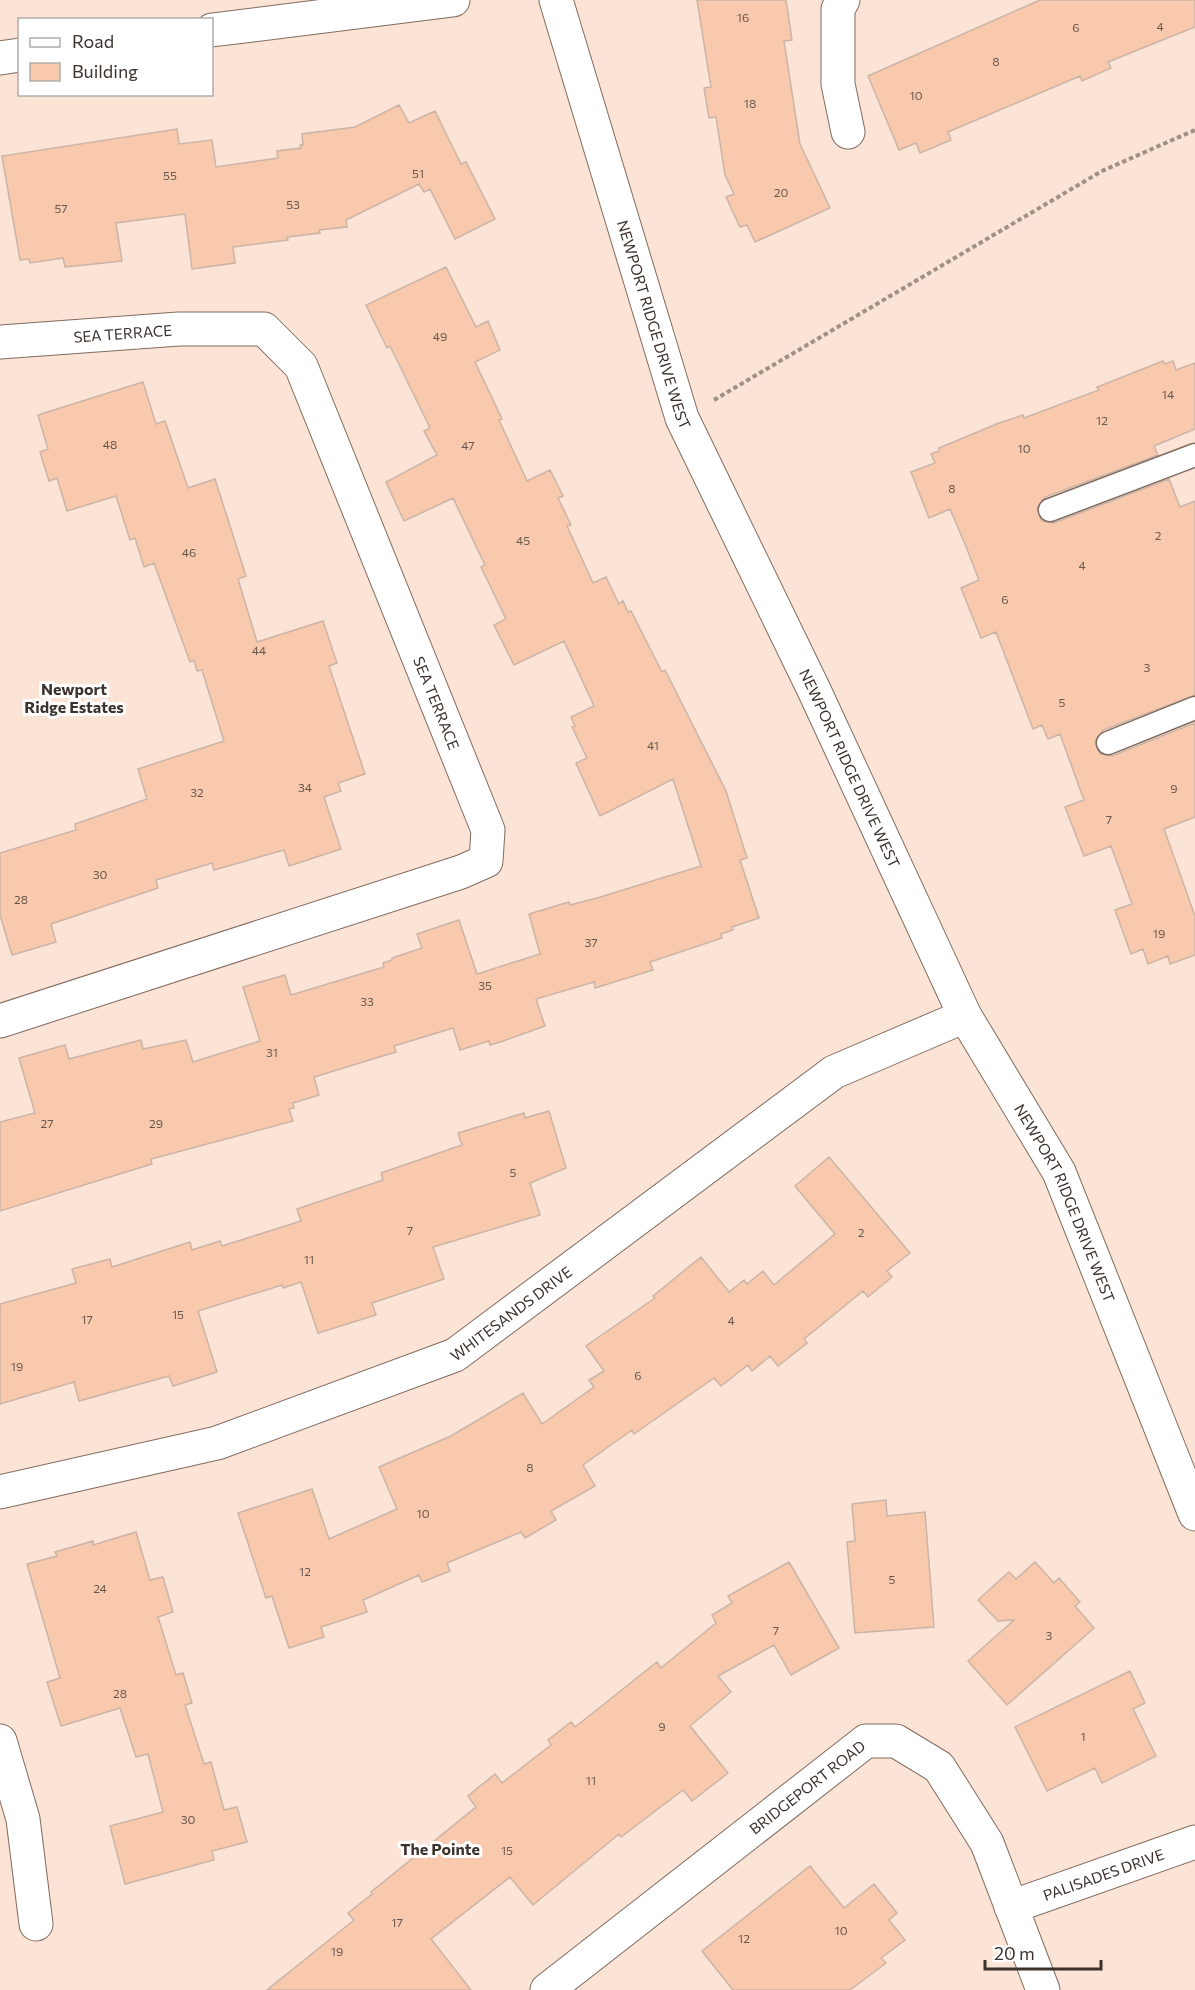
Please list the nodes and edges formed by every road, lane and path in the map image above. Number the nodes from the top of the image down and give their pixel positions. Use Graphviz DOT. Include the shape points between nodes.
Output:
graph roads {
  1 [pos="453,0"];
  2 [pos="556,0"];
  3 [pos="843,0"];
  4 [pos="213,30"];
  5 [pos="18,55"];
  6 [pos="0,58"];
  7 [pos="1195,130"];
  8 [pos="848,132"];
  9 [pos="0,342"];
  10 [pos="682,418"];
  11 [pos="1195,455"];
  12 [pos="1050,510"];
  13 [pos="1195,708"];
  14 [pos="1108,743"];
  15 [pos="965,1016"];
  16 [pos="0,1021"];
  17 [pos="0,1492"];
  18 [pos="1195,1514"];
  19 [pos="0,1741"];
  20 [pos="1195,1842"];
  21 [pos="1011,1907"];
  22 [pos="36,1924"];
  23 [pos="548,1990"];
  24 [pos="1043,1990"];
  1 -- 4 [label="street"];
  2 -- 10 [label="street, NEWPORT RIDGE DRIVE WEST"];
  3 -- 8 [label="street" via="838,9 838,84"];
  5 -- 6 [label="street"];
  7 -- 10 [label="path" via="1102,171"];
  9 -- 16 [label="street, SEA TERRACE" via="179,329 264,329 302,366 488,830 486,861 461,872"];
  10 -- 15 [label="street, NEWPORT RIDGE DRIVE WEST"];
  11 -- 12 [label="lane"];
  13 -- 14 [label="lane"];
  15 -- 17 [label="street, WHITESANDS DRIVE" via="834,1072 455,1355 217,1443"];
  15 -- 18 [label="street, NEWPORT RIDGE DRIVE WEST" via="1059,1172"];
  19 -- 22 [label="street" via="23,1819"];
  20 -- 21 [label="street, PALISADES DRIVE"];
  21 -- 23 [label="street, BRIDGEPORT ROAD" via="987,1843 939,1767 896,1741 867,1741"];
  21 -- 24 [label="street, BRIDGEPORT ROAD"];
}
